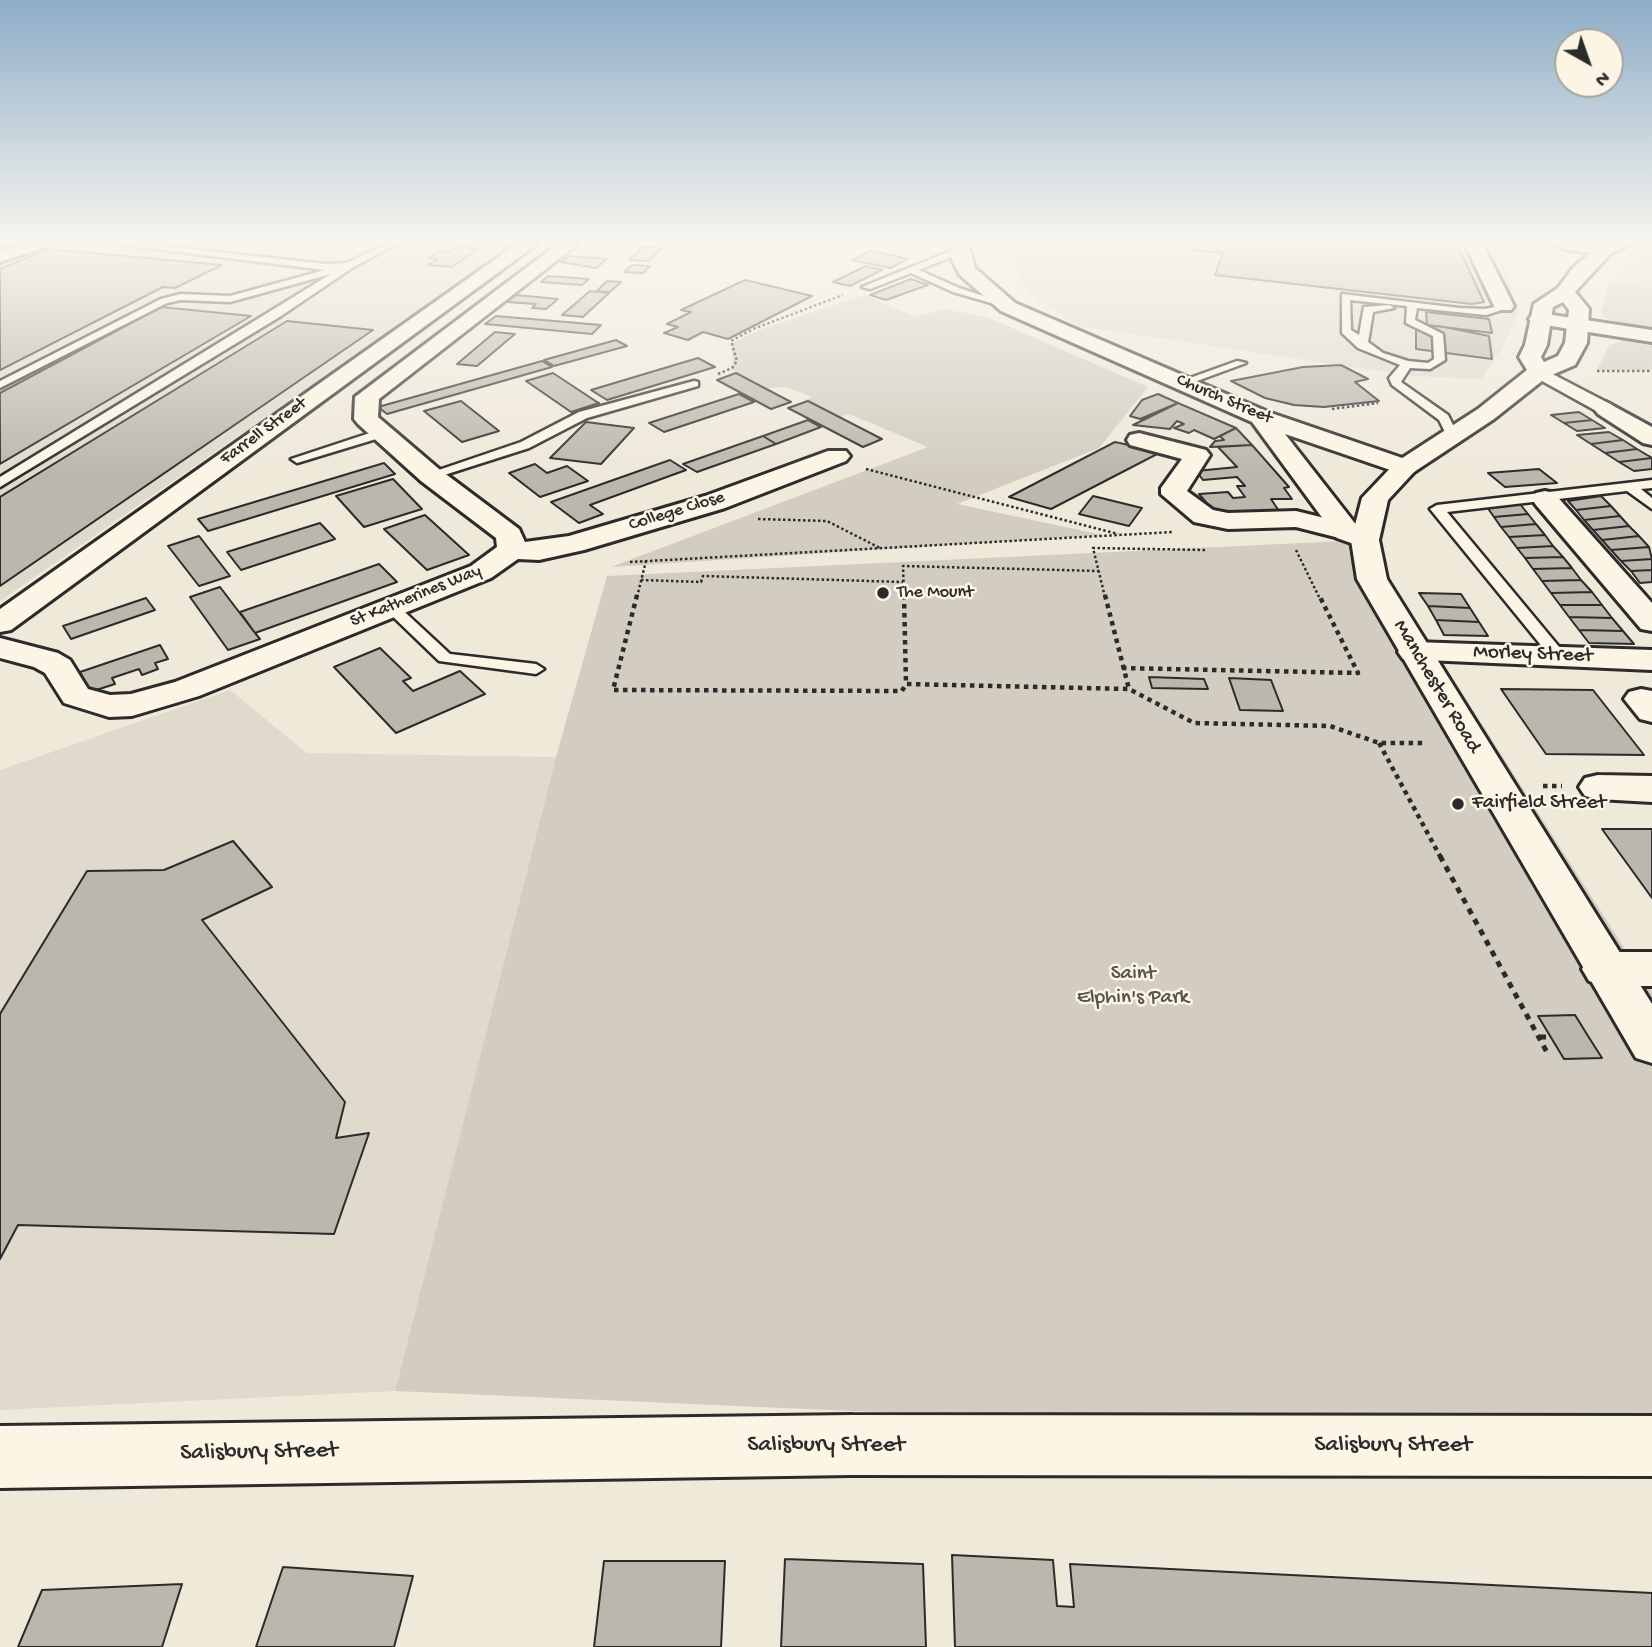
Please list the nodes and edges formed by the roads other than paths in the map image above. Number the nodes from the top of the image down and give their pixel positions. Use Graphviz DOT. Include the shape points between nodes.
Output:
graph roads {
  1 [pos="1539,320"];
  2 [pos="125,321"];
  3 [pos="266,321"];
  4 [pos="421,321"];
  5 [pos="468,321"];
  6 [pos="1039,321"];
  7 [pos="1346,321"];
  8 [pos="1366,321"];
  9 [pos="1410,321"];
  10 [pos="1546,321"];
  11 [pos="1578,321"];
  12 [pos="1578,325"];
  13 [pos="1652,336"];
  14 [pos="1362,346"];
  15 [pos="1241,363"];
  16 [pos="1406,364"];
  17 [pos="1539,372"];
  18 [pos="1182,383"];
  19 [pos="694,384"];
  20 [pos="0,385"];
  21 [pos="1605,409"];
  22 [pos="1260,416"];
  23 [pos="1645,430"];
  24 [pos="382,433"];
  25 [pos="1452,435"];
  26 [pos="1139,440"];
  27 [pos="837,456"];
  28 [pos="297,459"];
  29 [pos="1405,467"];
  30 [pos="430,475"];
  31 [pos="0,483"];
  32 [pos="1652,484"];
  33 [pos="1630,487"];
  34 [pos="1318,495"];
  35 [pos="1545,499"];
  36 [pos="1652,505"];
  37 [pos="1285,531"];
  38 [pos="1356,536"];
  39 [pos="513,550"];
  40 [pos="390,606"];
  41 [pos="0,622"];
  42 [pos="1652,622"];
  43 [pos="0,648"];
  44 [pos="1414,652"];
  45 [pos="1559,657"];
  46 [pos="1652,660"];
  47 [pos="536,669"];
  48 [pos="1598,787"];
  49 [pos="1652,789"];
  50 [pos="1604,969"];
  51 [pos="1652,969"];
  52 [pos="1652,1044"];
  53 [pos="1652,1446"];
  54 [pos="0,1457"];
  1 -- 17 [label="street" via="1530,357"];
  2 -- 20 [label="lane"];
  3 -- 31 [label="lane"];
  4 -- 41 [label="street, Farrell Street"];
  5 -- 24 [label="street" via="367,397 366,419"];
  6 -- 18 [label="street, Church Street"];
  7 -- 14 [label="lane" via="1346,331"];
  8 -- 14 [label="lane"];
  9 -- 16 [label="lane" via="1438,334 1440,360 1430,366"];
  10 -- 12 [label="street"];
  11 -- 12 [label="street"];
  12 -- 13 [label="street"];
  12 -- 17 [label="street, Manchester Road" via="1567,360"];
  14 -- 16 [label="lane"];
  15 -- 18 [label="lane"];
  16 -- 25 [label="lane" via="1396,383 1444,418"];
  17 -- 21 [label="street"];
  17 -- 25 [label="street, Manchester Road"];
  18 -- 22 [label="street, Church Street"];
  19 -- 30 [label="lane" via="583,415 525,444"];
  21 -- 23 [label="street"];
  22 -- 29 [label="street, Church Street"];
  22 -- 34 [label="street"];
  24 -- 28 [label="lane"];
  24 -- 30 [label="street"];
  25 -- 29 [label="street, Manchester Road"];
  26 -- 37 [label="street" via="1198,455 1174,488 1186,518"];
  27 -- 39 [label="street, College Close" via="715,502 574,544 539,551"];
  29 -- 38 [label="street, Manchester Road" via="1375,498"];
  30 -- 39 [label="street" via="509,535"];
  32 -- 33 [label="lane"];
  33 -- 35 [label="lane"];
  33 -- 36 [label="lane"];
  34 -- 37 [label="street"];
  34 -- 38 [label="street"];
  35 -- 42 [label="street"];
  35 -- 45 [label="lane" via="1437,509"];
  37 -- 38 [label="street" via="1309,521"];
  38 -- 44 [label="street, Manchester Road" via="1372,579"];
  39 -- 40 [label="street, St Katherines Way" via="481,572"];
  40 -- 43 [label="street, St Katherines Way" via="187,689 132,705 108,706 76,696 58,667"];
  40 -- 47 [label="lane" via="445,658"];
  44 -- 45 [label="street, Morley Street"];
  44 -- 50 [label="street, Manchester Road"];
  45 -- 46 [label="street, Morley Street"];
  48 -- 49 [label="street"];
  50 -- 51 [label="street"];
  50 -- 52 [label="street, Manchester Road"];
  53 -- 54 [label="street, Salisbury Street" via="852,1445"];
}
